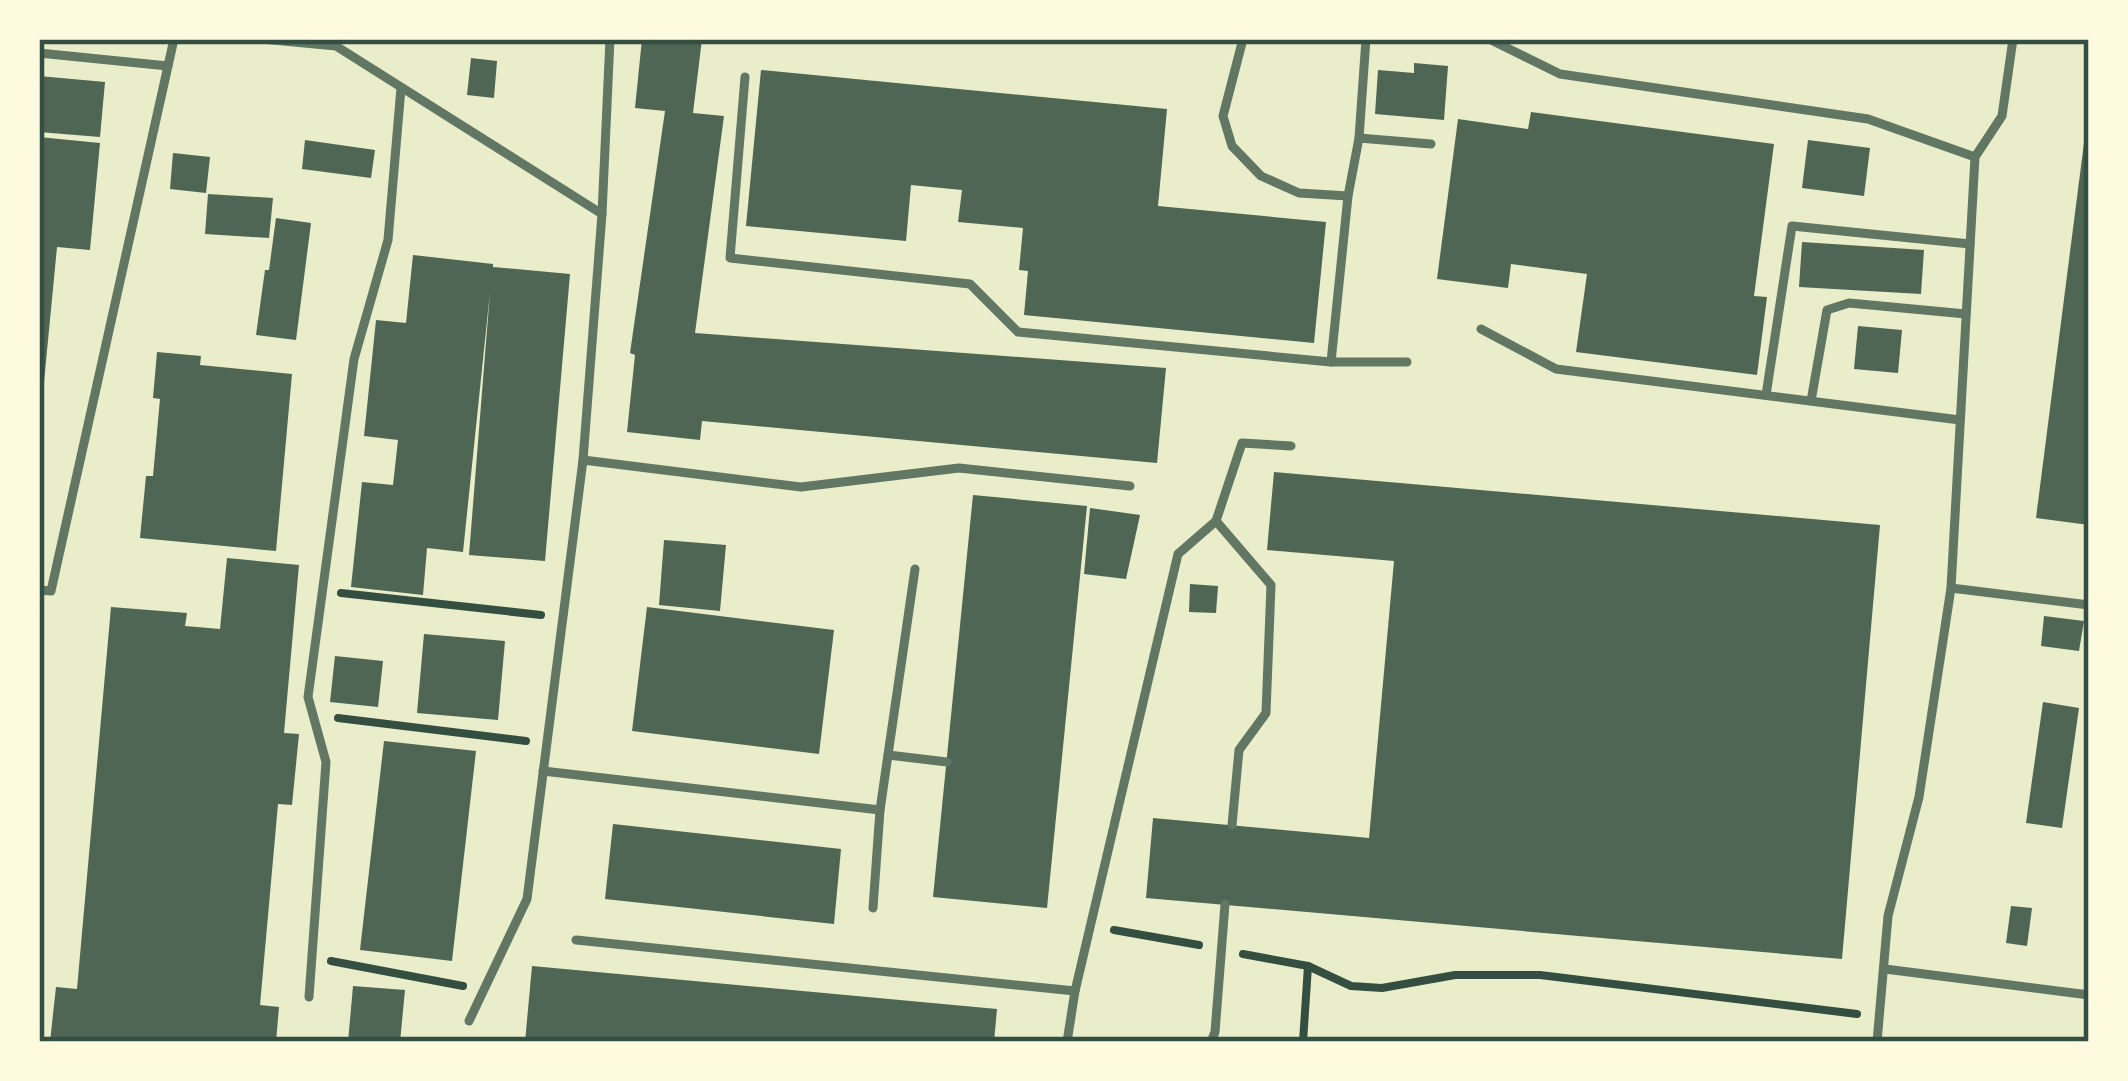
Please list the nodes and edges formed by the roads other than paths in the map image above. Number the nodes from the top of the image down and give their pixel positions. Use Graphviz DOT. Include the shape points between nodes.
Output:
graph roads {
  1 [pos="174,39"];
  2 [pos="262,39"];
  3 [pos="610,39"];
  4 [pos="1243,39"];
  5 [pos="1366,39"];
  6 [pos="1489,39"];
  7 [pos="2013,39"];
  8 [pos="39,53"];
  9 [pos="168,66"];
  10 [pos="745,77"];
  11 [pos="401,88"];
  12 [pos="1359,138"];
  13 [pos="1431,144"];
  14 [pos="1975,157"];
  15 [pos="1348,196"];
  16 [pos="602,214"];
  17 [pos="1970,244"];
  18 [pos="1966,314"];
  19 [pos="1481,328"];
  20 [pos="1331,362"];
  21 [pos="1407,362"];
  22 [pos="1766,395"];
  23 [pos="1811,400"];
  24 [pos="1960,420"];
  25 [pos="1291,446"];
  26 [pos="583,460"];
  27 [pos="1130,486"];
  28 [pos="1216,520"];
  29 [pos="915,569"];
  30 [pos="1951,588"];
  31 [pos="39,590"];
  32 [pos="2089,605"];
  33 [pos="888,754"];
  34 [pos="947,762"];
  35 [pos="543,772"];
  36 [pos="880,810"];
  37 [pos="1232,825"];
  38 [pos="1225,904"];
  39 [pos="873,908"];
  40 [pos="576,940"];
  41 [pos="1885,969"];
  42 [pos="1075,991"];
  43 [pos="2089,995"];
  44 [pos="309,997"];
  45 [pos="469,1021"];
  46 [pos="1067,1042"];
  47 [pos="1211,1042"];
  48 [pos="1877,1042"];
  1 -- 9 [label="lane"];
  2 -- 11 [label="lane" via="335,46"];
  3 -- 16 [label="lane"];
  4 -- 15 [label="lane" via="1223,116 1232,146 1261,176 1299,193"];
  5 -- 12 [label="lane"];
  6 -- 14 [label="lane" via="1560,74 1868,119"];
  7 -- 14 [label="lane" via="2002,116"];
  8 -- 9 [label="lane"];
  9 -- 31 [label="lane" via="51,591"];
  10 -- 20 [label="lane" via="730,258 970,284 1018,332"];
  11 -- 16 [label="lane"];
  11 -- 44 [label="lane" via="388,240 354,359 308,697 326,762"];
  12 -- 13 [label="lane"];
  12 -- 15 [label="lane"];
  14 -- 17 [label="lane"];
  15 -- 20 [label="lane"];
  16 -- 26 [label="lane"];
  17 -- 18 [label="lane"];
  17 -- 22 [label="lane" via="1792,226"];
  18 -- 23 [label="lane" via="1849,303 1827,310"];
  18 -- 24 [label="lane"];
  19 -- 22 [label="lane" via="1556,369"];
  20 -- 21 [label="lane"];
  22 -- 23 [label="lane"];
  23 -- 24 [label="lane"];
  24 -- 30 [label="lane"];
  25 -- 28 [label="lane" via="1242,442"];
  26 -- 27 [label="lane" via="801,487 959,468"];
  26 -- 35 [label="lane"];
  28 -- 37 [label="lane" via="1271,584 1266,713 1239,750"];
  28 -- 42 [label="lane" via="1178,554"];
  29 -- 33 [label="lane"];
  30 -- 32 [label="lane"];
  30 -- 41 [label="lane" via="1919,797 1888,916"];
  33 -- 34 [label="lane"];
  33 -- 36 [label="lane"];
  35 -- 36 [label="lane"];
  35 -- 45 [label="lane" via="527,899"];
  36 -- 39 [label="lane"];
  38 -- 47 [label="lane"];
  40 -- 42 [label="lane"];
  41 -- 43 [label="lane"];
  41 -- 48 [label="lane"];
  42 -- 46 [label="lane"];
}
